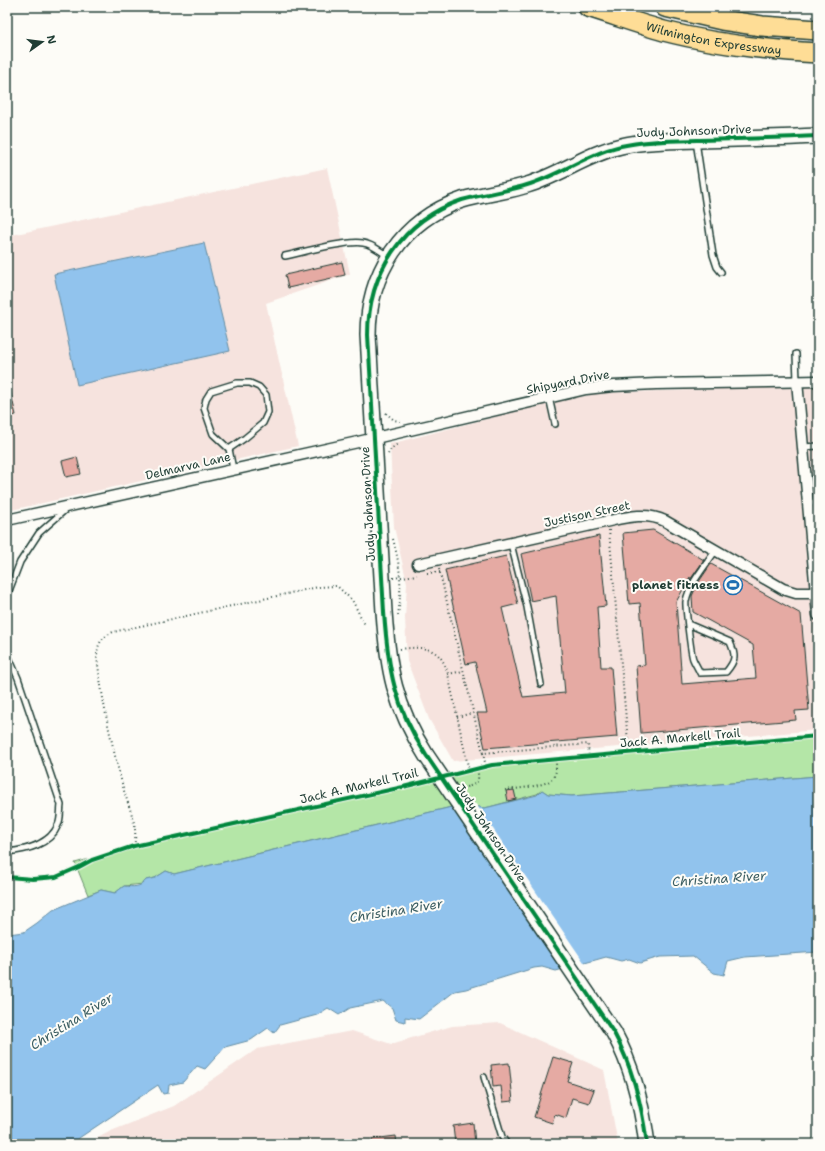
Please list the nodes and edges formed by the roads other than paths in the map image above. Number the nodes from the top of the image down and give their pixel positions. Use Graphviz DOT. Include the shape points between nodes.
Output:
graph roads {
  1 [pos="588,7"];
  2 [pos="665,7"];
  3 [pos="818,30"];
  4 [pos="818,53"];
  5 [pos="818,136"];
  6 [pos="696,140"];
  7 [pos="285,256"];
  8 [pos="390,257"];
  9 [pos="721,272"];
  10 [pos="796,354"];
  11 [pos="798,381"];
  12 [pos="818,381"];
  13 [pos="549,397"];
  14 [pos="555,424"];
  15 [pos="380,437"];
  16 [pos="818,446"];
  17 [pos="804,447"];
  18 [pos="229,449"];
  19 [pos="233,469"];
  20 [pos="813,503"];
  21 [pos="69,506"];
  22 [pos="7,520"];
  23 [pos="511,544"];
  24 [pos="716,550"];
  25 [pos="418,564"];
  26 [pos="817,593"];
  27 [pos="7,596"];
  28 [pos="818,615"];
  29 [pos="688,624"];
  30 [pos="7,653"];
  31 [pos="541,684"];
  32 [pos="7,852"];
  33 [pos="484,1077"];
  34 [pos="508,1144"];
  35 [pos="647,1144"];
  1 -- 4 [label="highway, Wilmington Expressway" via="665,31 760,48"];
  2 -- 3 [label="highway, Wilmington Expressway" via="762,26"];
  5 -- 6 [label="street, Judy Johnson Drive"];
  6 -- 8 [label="street, Judy Johnson Drive" via="643,142 618,147 593,154 533,183 461,201 425,219 409,232"];
  6 -- 9 [label="lane" via="713,255"];
  7 -- 8 [label="lane" via="362,243"];
  8 -- 15 [label="street, Judy Johnson Drive" via="373,292 368,320"];
  10 -- 11 [label="lane"];
  11 -- 12 [label="street, Shipyard Drive"];
  11 -- 13 [label="street, Shipyard Drive" via="613,386"];
  11 -- 17 [label="street"];
  13 -- 14 [label="lane"];
  13 -- 15 [label="street, Shipyard Drive"];
  15 -- 19 [label="street, Delmarva Lane"];
  15 -- 35 [label="street, Judy Johnson Drive" via="382,580 388,652 396,693 410,729 436,771 614,1033 627,1060 640,1099"];
  16 -- 17 [label="lane"];
  17 -- 20 [label="street"];
  18 -- 18 [label="lane" via="262,423 268,412 266,395 259,387 250,383 236,383 211,391 206,398 204,408 213,434"];
  18 -- 19 [label="lane"];
  19 -- 21 [label="street, Delmarva Lane"];
  20 -- 26 [label="street"];
  21 -- 22 [label="street, Delmarva Lane"];
  21 -- 27 [label="lane" via="39,533 20,562"];
  23 -- 24 [label="street, Justison Street" via="640,516 660,519"];
  23 -- 25 [label="street, Justison Street"];
  23 -- 31 [label="lane" via="527,607"];
  24 -- 26 [label="street, Justison Street" via="783,589 796,593"];
  24 -- 29 [label="lane" via="685,602"];
  26 -- 28 [label="street"];
  29 -- 29 [label="lane" via="693,659 700,673 726,672 734,662 734,651 730,642"];
  30 -- 32 [label="lane" via="18,678 61,806 59,824 50,837 35,847"];
  33 -- 34 [label="lane" via="502,1137"];
}
